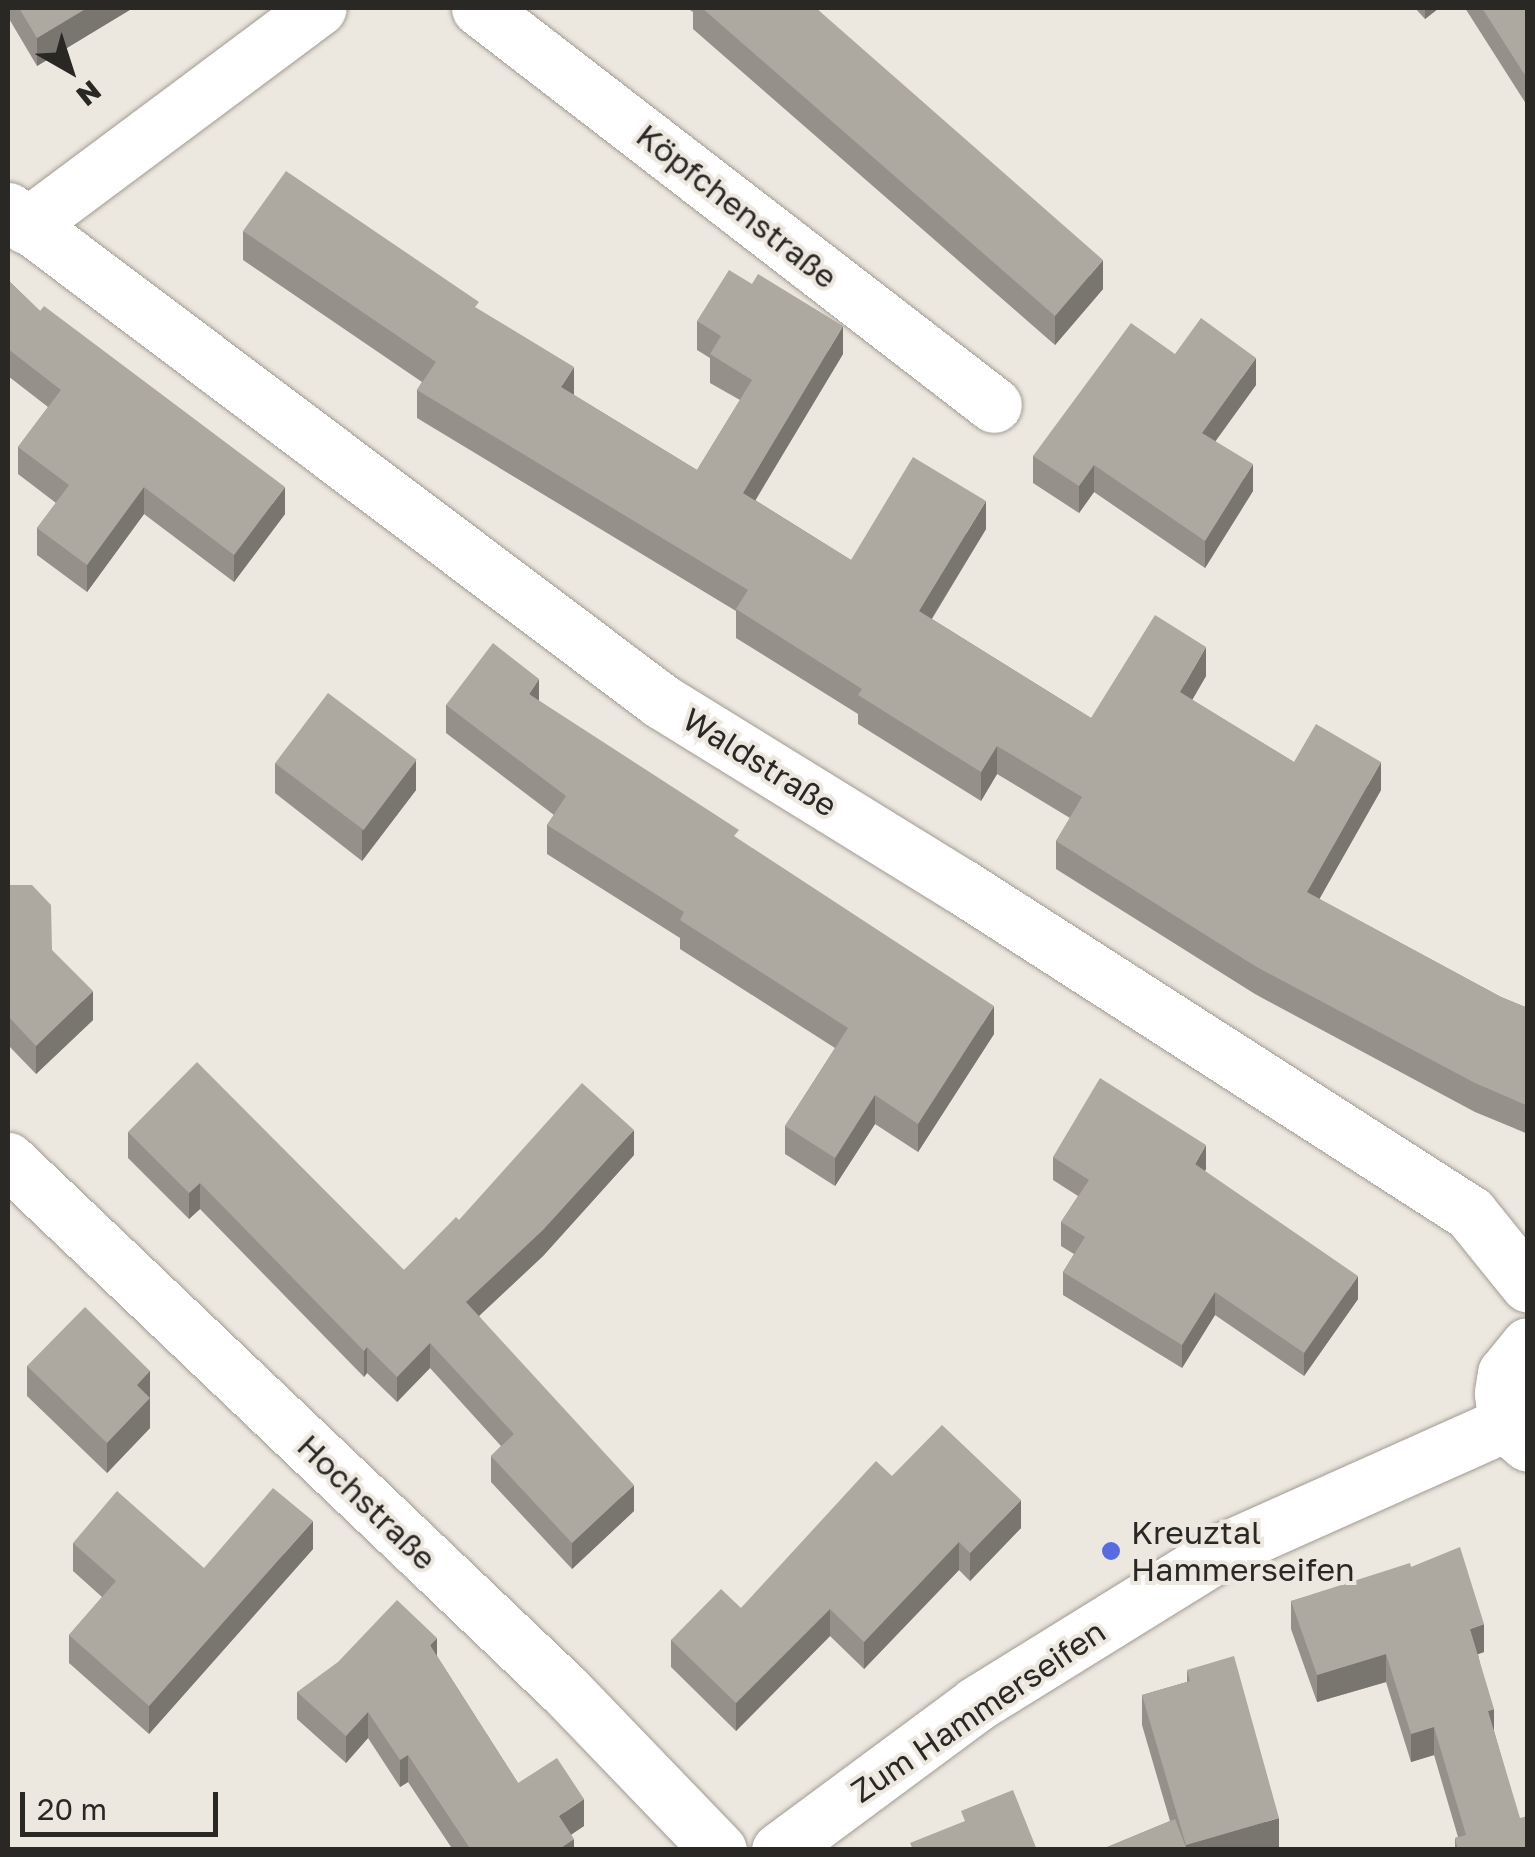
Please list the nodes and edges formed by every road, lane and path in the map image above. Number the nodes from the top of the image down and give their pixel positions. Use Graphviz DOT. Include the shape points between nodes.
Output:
graph roads {
  1 [pos="320,8"];
  2 [pos="478,8"];
  3 [pos="17,218"];
  4 [pos="994,406"];
  5 [pos="8,1160"];
  6 [pos="1528,1285"];
  7 [pos="1528,1344"];
  8 [pos="1516,1434"];
  9 [pos="719,1850"];
  10 [pos="779,1850"];
  1 -- 3 [label="street"];
  2 -- 4 [label="street, Köpfchenstraße"];
  3 -- 6 [label="street, Waldstraße" via="661,701 1470,1213"];
  5 -- 9 [label="street, Hochstraße" via="565,1690"];
  7 -- 8 [label="street, Zum Hammerseifen" via="1505,1373"];
  8 -- 10 [label="street, Zum Hammerseifen" via="1228,1548 976,1704"];
}
